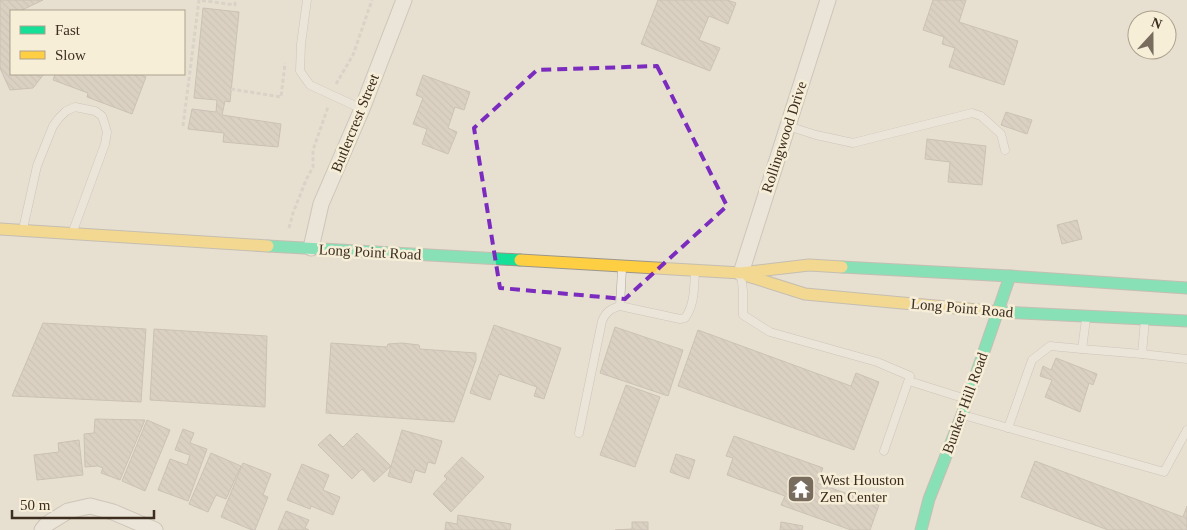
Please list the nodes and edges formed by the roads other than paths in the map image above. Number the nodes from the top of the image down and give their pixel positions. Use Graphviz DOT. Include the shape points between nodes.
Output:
graph roads {
  1 [pos="307,0"];
  2 [pos="404,0"];
  3 [pos="828,0"];
  4 [pos="362,109"];
  5 [pos="788,126"];
  6 [pos="1005,150"];
  7 [pos="0,229"];
  8 [pos="22,231"];
  9 [pos="72,234"];
  10 [pos="311,248"];
  11 [pos="622,267"];
  12 [pos="695,271"];
  13 [pos="740,273"];
  14 [pos="1010,276"];
  15 [pos="1187,288"];
  16 [pos="620,306"];
  17 [pos="997,312"];
  18 [pos="1086,317"];
  19 [pos="1145,319"];
  20 [pos="1187,321"];
  21 [pos="1082,349"];
  22 [pos="1142,354"];
  23 [pos="1187,359"];
  24 [pos="909,380"];
  25 [pos="967,399"];
  26 [pos="962,415"];
  27 [pos="1008,428"];
  28 [pos="1187,430"];
  29 [pos="579,433"];
  30 [pos="884,451"];
  31 [pos="42,530"];
  32 [pos="155,530"];
  33 [pos="920,530"];
  1 -- 4 [label="lane" via="300,71 310,85"];
  2 -- 4 [label="street, Butlercrest Street"];
  3 -- 5 [label="street, Rollingwood Drive"];
  4 -- 10 [label="street, Butlercrest Street" via="321,204"];
  5 -- 6 [label="lane" via="853,143 972,113 981,116 1001,134"];
  5 -- 13 [label="street, Rollingwood Drive"];
  7 -- 8 [label="main road, Long Point Road"];
  8 -- 9 [label="main road, Long Point Road"];
  8 -- 9 [label="lane" via="37,166 53,126 66,111 75,107 96,111 102,116 107,132"];
  9 -- 10 [label="main road, Long Point Road"];
  10 -- 11 [label="main road, Long Point Road"];
  11 -- 12 [label="main road, Long Point Road"];
  11 -- 16 [label="lane"];
  12 -- 13 [label="main road, Long Point Road"];
  12 -- 16 [label="lane" via="694,299 685,318"];
  13 -- 14 [label="main road, Long Point Road" via="809,265"];
  13 -- 17 [label="main road, Long Point Road" via="805,294"];
  13 -- 24 [label="lane" via="743,315 756,324 770,332 877,362 910,376"];
  14 -- 15 [label="main road, Long Point Road"];
  14 -- 17 [label="main road, Bunker Hill Road"];
  16 -- 29 [label="lane" via="610,309 602,321"];
  17 -- 18 [label="main road, Long Point Road"];
  17 -- 25 [label="main road, Bunker Hill Road"];
  18 -- 19 [label="main road, Long Point Road"];
  18 -- 21 [label="lane"];
  19 -- 20 [label="main road, Long Point Road"];
  19 -- 22 [label="lane"];
  21 -- 22 [label="lane"];
  21 -- 27 [label="lane" via="1050,346 1032,360"];
  22 -- 23 [label="lane"];
  24 -- 25 [label="lane"];
  24 -- 30 [label="lane"];
  25 -- 26 [label="main road, Bunker Hill Road"];
  26 -- 27 [label="lane"];
  26 -- 33 [label="main road, Bunker Hill Road"];
  27 -- 28 [label="lane" via="1164,472"];
  31 -- 32 [label="street" via="68,511 90,506"];
}
